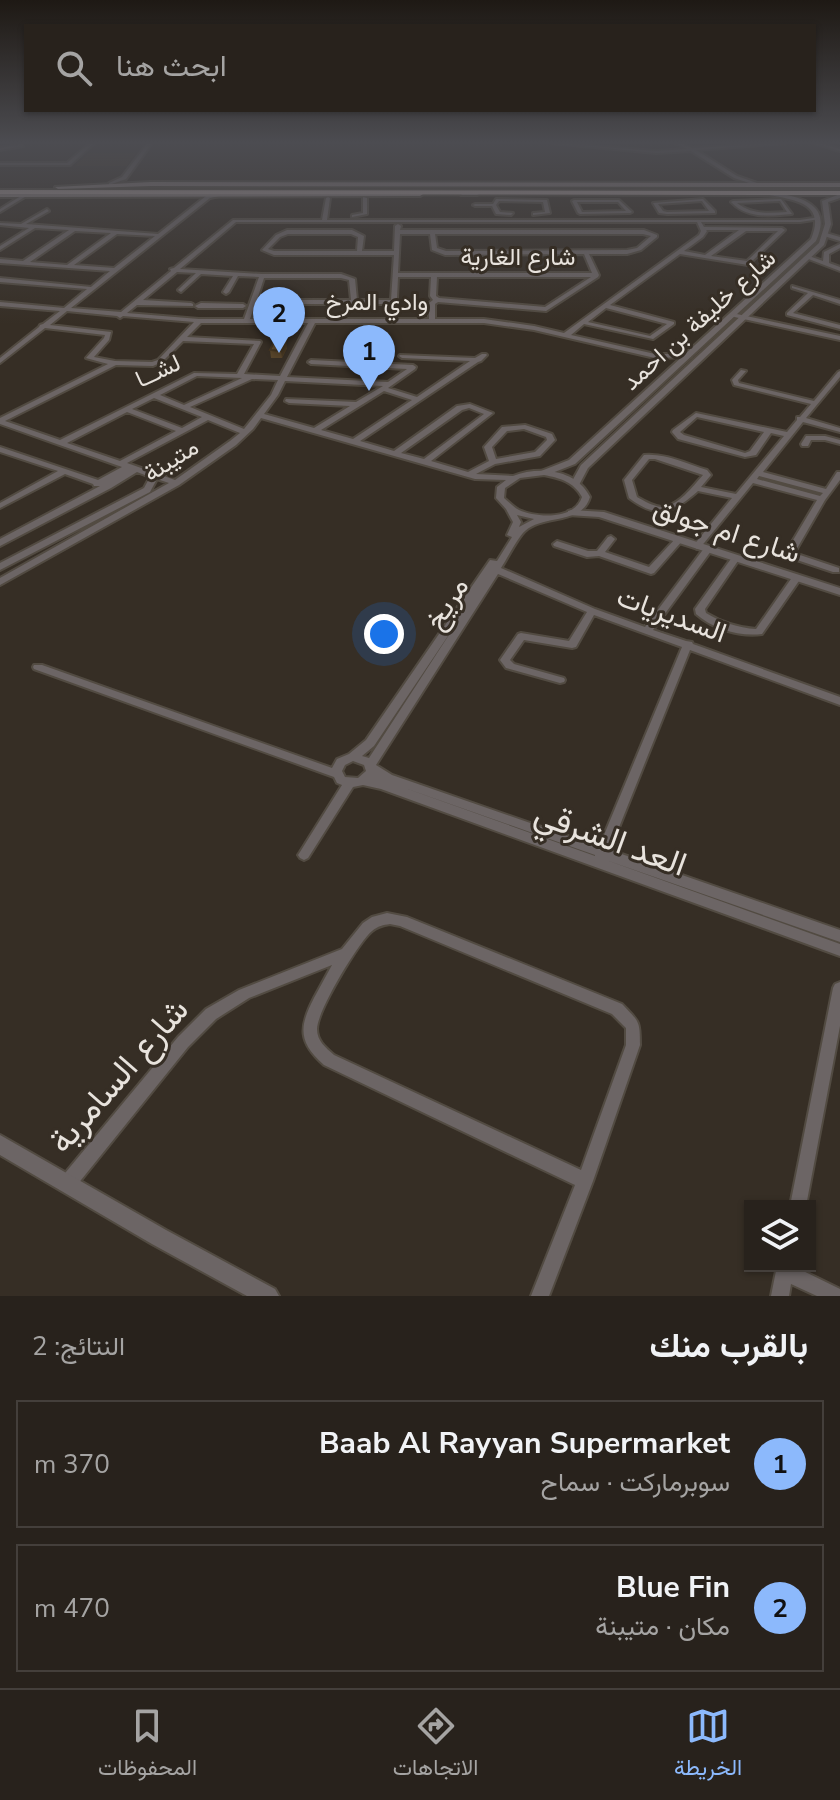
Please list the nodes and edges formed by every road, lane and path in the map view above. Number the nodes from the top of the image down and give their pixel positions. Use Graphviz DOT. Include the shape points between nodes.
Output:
graph roads {
  1 [pos="195,203"];
  2 [pos="325,203"];
  3 [pos="365,203"];
  4 [pos="494,203"];
  5 [pos="544,203"];
  6 [pos="575,203"];
  7 [pos="621,203"];
  8 [pos="655,203"];
  9 [pos="706,203"];
  10 [pos="736,203"];
  11 [pos="784,203"];
  12 [pos="809,203"];
  13 [pos="813,203"];
  14 [pos="823,203"];
  15 [pos="826,203"];
  16 [pos="476,206"];
  17 [pos="494,207"];
  18 [pos="812,208"];
  19 [pos="827,208"];
  20 [pos="47,210"];
  21 [pos="608,213"];
  22 [pos="764,213"];
  23 [pos="774,213"];
  24 [pos="600,216"];
  25 [pos="685,216"];
  26 [pos="694,216"];
  27 [pos="324,218"];
  28 [pos="399,220"];
  29 [pos="478,220"];
  30 [pos="612,220"];
  31 [pos="769,220"];
  32 [pos="780,220"];
  33 [pos="819,221"];
  34 [pos="0,224"];
  35 [pos="22,225"];
  36 [pos="35,226"];
  37 [pos="703,228"];
  38 [pos="746,228"];
  39 [pos="74,229"];
  40 [pos="116,232"];
  41 [pos="398,232"];
  42 [pos="432,232"];
  43 [pos="539,232"];
  44 [pos="158,235"];
  45 [pos="826,235"];
  46 [pos="840,242"];
  47 [pos="822,244"];
  48 [pos="0,248"];
  49 [pos="680,251"];
  50 [pos="546,252"];
  51 [pos="359,253"];
  52 [pos="397,253"];
  53 [pos="586,253"];
  54 [pos="707,256"];
  55 [pos="0,261"];
  56 [pos="805,261"];
  57 [pos="24,263"];
  58 [pos="826,264"];
  59 [pos="69,266"];
  60 [pos="840,269"];
  61 [pos="114,270"];
  62 [pos="172,270"];
  63 [pos="199,273"];
  64 [pos="236,275"];
  65 [pos="396,275"];
  66 [pos="434,275"];
  67 [pos="596,275"];
  68 [pos="262,276"];
  69 [pos="0,280"];
  70 [pos="794,287"];
  71 [pos="90,288"];
  72 [pos="181,290"];
  73 [pos="226,292"];
  74 [pos="812,293"];
  75 [pos="437,300"];
  76 [pos="136,302"];
  77 [pos="354,302"];
  78 [pos="394,302"];
  79 [pos="840,302"];
  80 [pos="4,304"];
  81 [pos="174,304"];
  82 [pos="252,304"];
  83 [pos="213,306"];
  84 [pos="605,306"];
  85 [pos="0,310"];
  86 [pos="61,311"];
  87 [pos="734,314"];
  88 [pos="120,316"];
  89 [pos="745,317"];
  90 [pos="247,320"];
  91 [pos="313,320"];
  92 [pos="393,320"];
  93 [pos="432,320"];
  94 [pos="199,321"];
  95 [pos="582,322"];
  96 [pos="822,323"];
  97 [pos="42,326"];
  98 [pos="840,327"];
  99 [pos="813,332"];
  100 [pos="566,335"];
  101 [pos="840,338"];
  102 [pos="182,339"];
  103 [pos="402,356"];
  104 [pos="655,356"];
  105 [pos="689,356"];
  106 [pos="432,357"];
  107 [pos="0,361"];
  108 [pos="311,362"];
  109 [pos="115,363"];
  110 [pos="413,367"];
  111 [pos="743,371"];
  112 [pos="672,372"];
  113 [pos="840,373"];
  114 [pos="240,375"];
  115 [pos="253,376"];
  116 [pos="282,380"];
  117 [pos="385,387"];
  118 [pos="827,388"];
  119 [pos="840,392"];
  120 [pos="153,395"];
  121 [pos="417,399"];
  122 [pos="289,401"];
  123 [pos="815,403"];
  124 [pos="357,404"];
  125 [pos="183,408"];
  126 [pos="125,409"];
  127 [pos="260,415"];
  128 [pos="208,417"];
  129 [pos="800,419"];
  130 [pos="0,422"];
  131 [pos="317,429"];
  132 [pos="180,430"];
  133 [pos="840,430"];
  134 [pos="245,432"];
  135 [pos="768,432"];
  136 [pos="790,435"];
  137 [pos="356,440"];
  138 [pos="840,442"];
  139 [pos="60,443"];
  140 [pos="805,444"];
  141 [pos="0,449"];
  142 [pos="397,452"];
  143 [pos="427,461"];
  144 [pos="493,462"];
  145 [pos="128,467"];
  146 [pos="64,471"];
  147 [pos="544,473"];
  148 [pos="840,474"];
  149 [pos="155,475"];
  150 [pos="474,476"];
  151 [pos="755,477"];
  152 [pos="512,478"];
  153 [pos="98,483"];
  154 [pos="176,483"];
  155 [pos="576,483"];
  156 [pos="108,486"];
  157 [pos="696,488"];
  158 [pos="499,494"];
  159 [pos="825,495"];
  160 [pos="738,497"];
  161 [pos="586,501"];
  162 [pos="0,506"];
  163 [pos="510,509"];
  164 [pos="572,513"];
  165 [pos="53,514"];
  166 [pos="600,514"];
  167 [pos="544,518"];
  168 [pos="611,539"];
  169 [pos="679,540"];
  170 [pos="0,543"];
  171 [pos="557,544"];
  172 [pos="702,548"];
  173 [pos="600,553"];
  174 [pos="736,558"];
  175 [pos="0,567"];
  176 [pos="493,569"];
  177 [pos="836,570"];
  178 [pos="796,578"];
  179 [pos="0,582"];
  180 [pos="840,592"];
  181 [pos="592,611"];
  182 [pos="648,629"];
  183 [pos="688,644"];
  184 [pos="38,667"];
  185 [pos="560,680"];
  186 [pos="840,701"];
  187 [pos="353,757"];
  188 [pos="371,766"];
  189 [pos="337,774"];
  190 [pos="363,781"];
  191 [pos="349,783"];
  192 [pos="304,855"];
  193 [pos="600,859"];
  194 [pos="840,936"];
  195 [pos="840,950"];
  196 [pos="349,952"];
  197 [pos="840,988"];
  198 [pos="0,1144"];
  199 [pos="585,1181"];
  200 [pos="67,1184"];
  201 [pos="799,1200"];
  202 [pos="784,1272"];
  203 [pos="791,1272"];
  204 [pos="542,1295"];
  205 [pos="268,1296"];
  206 [pos="780,1296"];
  207 [pos="836,1296"];
  1 -- 44 [label="street"];
  2 -- 27 [label="street"];
  3 -- 27 [label="street" via="364,215"];
  4 -- 17 [label="street"];
  5 -- 17 [label="street" via="548,213 501,214"];
  6 -- 24 [label="street" via="577,212"];
  7 -- 21 [label="street" via="630,212"];
  8 -- 25 [label="street" via="661,212"];
  9 -- 26 [label="street" via="713,212"];
  10 -- 22 [label="street" via="743,212"];
  11 -- 23 [label="street" via="791,212"];
  12 -- 18 [label="street"];
  13 -- 18 [label="street"];
  14 -- 19 [label="street"];
  15 -- 19 [label="street"];
  16 -- 17 [label="street"];
  16 -- 29 [label="street"];
  18 -- 33 [label="street"];
  19 -- 45 [label="street, شارع خليفة بن احمد"];
  20 -- 35 [label="street"];
  21 -- 24 [label="street"];
  21 -- 30 [label="street"];
  22 -- 23 [label="street"];
  22 -- 31 [label="street"];
  23 -- 32 [label="street"];
  24 -- 29 [label="street"];
  24 -- 30 [label="street"];
  25 -- 26 [label="street"];
  25 -- 30 [label="street"];
  26 -- 31 [label="street"];
  26 -- 37 [label="street"];
  27 -- 28 [label="street"];
  27 -- 62 [label="street" via="231,222"];
  28 -- 29 [label="street"];
  28 -- 41 [label="street"];
  31 -- 32 [label="street"];
  32 -- 33 [label="street"];
  33 -- 87 [label="street, شارع خليفة بن احمد" via="806,250"];
  34 -- 35 [label="street"];
  35 -- 36 [label="street"];
  36 -- 39 [label="street"];
  36 -- 48 [label="street"];
  37 -- 38 [label="street"];
  37 -- 49 [label="street"];
  38 -- 54 [label="street"];
  38 -- 54 [label="street" via="782,230 748,263"];
  39 -- 40 [label="street"];
  39 -- 57 [label="street"];
  40 -- 44 [label="street"];
  40 -- 59 [label="street"];
  41 -- 42 [label="street"];
  41 -- 52 [label="street"];
  42 -- 43 [label="street"];
  42 -- 50 [label="street" via="438,252"];
  43 -- 50 [label="street"];
  43 -- 53 [label="street" via="655,236 634,251"];
  44 -- 61 [label="street"];
  45 -- 46 [label="street"];
  45 -- 47 [label="street, شارع خليفة بن احمد"];
  46 -- 47 [label="street"];
  46 -- 58 [label="street" via="826,253"];
  47 -- 56 [label="street, شارع خليفة بن احمد"];
  49 -- 54 [label="street"];
  49 -- 84 [label="street"];
  50 -- 53 [label="street"];
  51 -- 51 [label="street" via="361,236 352,232 287,232 265,250"];
  51 -- 52 [label="street"];
  52 -- 65 [label="street"];
  53 -- 67 [label="street"];
  55 -- 57 [label="street"];
  56 -- 58 [label="street"];
  56 -- 89 [label="street, شارع خليفة بن احمد"];
  57 -- 59 [label="street"];
  58 -- 60 [label="street"];
  59 -- 61 [label="street"];
  61 -- 71 [label="street"];
  62 -- 63 [label="street"];
  62 -- 76 [label="street"];
  63 -- 64 [label="street"];
  63 -- 72 [label="street"];
  64 -- 68 [label="street"];
  64 -- 73 [label="street"];
  65 -- 66 [label="street, شارع الغارية"];
  65 -- 78 [label="street"];
  66 -- 67 [label="street, شارع الغارية"];
  66 -- 75 [label="street, شارع الغارية"];
  67 -- 75 [label="street, شارع الغارية" via="546,309"];
  68 -- 77 [label="street" via="349,278"];
  68 -- 82 [label="street"];
  69 -- 71 [label="street"];
  70 -- 74 [label="street"];
  71 -- 86 [label="street"];
  74 -- 79 [label="street"];
  74 -- 96 [label="street" via="789,314"];
  75 -- 93 [label="street" via="432,303"];
  76 -- 81 [label="street"];
  76 -- 88 [label="street"];
  77 -- 78 [label="street"];
  77 -- 82 [label="street"];
  78 -- 92 [label="street"];
  80 -- 85 [label="street"];
  80 -- 86 [label="street, وادي المرخ"];
  82 -- 83 [label="street"];
  82 -- 90 [label="street"];
  84 -- 95 [label="street"];
  84 -- 95 [label="street" via="672,323 651,338"];
  86 -- 88 [label="street, وادي المرخ"];
  86 -- 97 [label="street"];
  87 -- 89 [label="street"];
  87 -- 105 [label="street, شارع خليفة بن احمد"];
  88 -- 94 [label="street, وادي المرخ"];
  89 -- 99 [label="street"];
  89 -- 155 [label="street, شارع خليفة بن احمد" via="584,467"];
  90 -- 91 [label="street, وادي المرخ"];
  90 -- 94 [label="street, وادي المرخ"];
  91 -- 92 [label="street, وادي المرخ"];
  91 -- 116 [label="street, متيبنة"];
  92 -- 93 [label="street, وادي المرخ"];
  93 -- 100 [label="street, وادي المرخ" via="503,323"];
  94 -- 102 [label="street"];
  95 -- 100 [label="street"];
  96 -- 98 [label="street"];
  96 -- 99 [label="street"];
  97 -- 107 [label="street"];
  97 -- 109 [label="street" via="109,333 89,358"];
  99 -- 101 [label="street"];
  100 -- 104 [label="street, وادي المرخ"];
  102 -- 109 [label="street" via="153,364"];
  102 -- 114 [label="street" via="258,342"];
  103 -- 106 [label="street"];
  104 -- 105 [label="street, وادي المرخ"];
  104 -- 112 [label="street, وادي المرخ" via="668,362"];
  105 -- 112 [label="street, شارع خليفة بن احمد"];
  106 -- 110 [label="street"];
  106 -- 121 [label="street" via="482,357"];
  108 -- 110 [label="street"];
  109 -- 130 [label="street"];
  110 -- 117 [label="street"];
  111 -- 123 [label="street" via="736,384"];
  112 -- 147 [label="street, شارع خليفة بن احمد" via="572,462"];
  113 -- 118 [label="street"];
  114 -- 115 [label="street, لشــا"];
  114 -- 120 [label="street, لشــا" via="196,374"];
  115 -- 116 [label="street, لشــا"];
  115 -- 125 [label="street"];
  116 -- 117 [label="street, لشــا"];
  116 -- 127 [label="street, متيبنة"];
  117 -- 121 [label="street, لشــا"];
  117 -- 124 [label="street"];
  118 -- 119 [label="street"];
  118 -- 123 [label="street"];
  120 -- 125 [label="street"];
  120 -- 126 [label="street, لشــا"];
  121 -- 137 [label="street"];
  122 -- 124 [label="street"];
  123 -- 129 [label="street"];
  124 -- 131 [label="street"];
  125 -- 128 [label="street"];
  126 -- 132 [label="street"];
  126 -- 139 [label="street, لشــا"];
  127 -- 131 [label="street"];
  127 -- 134 [label="street, متيبنة"];
  128 -- 132 [label="street"];
  128 -- 134 [label="street"];
  129 -- 133 [label="street"];
  129 -- 136 [label="street"];
  130 -- 139 [label="street"];
  131 -- 137 [label="street"];
  132 -- 145 [label="street"];
  134 -- 154 [label="street, متيبنة"];
  135 -- 135 [label="street" via="696,415 676,432 745,455 753,453"];
  135 -- 136 [label="street"];
  136 -- 151 [label="street"];
  137 -- 142 [label="street"];
  138 -- 140 [label="street" via="817,437"];
  139 -- 145 [label="street"];
  141 -- 146 [label="street"];
  142 -- 143 [label="street"];
  142 -- 143 [label="street" via="460,408 489,413"];
  143 -- 150 [label="street"];
  144 -- 144 [label="street" via="537,454 551,440 525,427 505,429 488,447"];
  144 -- 150 [label="street"];
  145 -- 149 [label="street"];
  145 -- 153 [label="street"];
  145 -- 156 [label="street"];
  146 -- 153 [label="street"];
  146 -- 162 [label="street"];
  147 -- 152 [label="street"];
  147 -- 155 [label="street"];
  148 -- 159 [label="street"];
  149 -- 154 [label="street"];
  149 -- 175 [label="street, متيبنة" via="147,490"];
  150 -- 152 [label="street"];
  150 -- 158 [label="street"];
  151 -- 159 [label="street"];
  151 -- 160 [label="street"];
  152 -- 158 [label="street"];
  153 -- 156 [label="street"];
  153 -- 165 [label="street"];
  154 -- 179 [label="street, متيبنة"];
  155 -- 161 [label="street"];
  156 -- 165 [label="street"];
  157 -- 157 [label="street" via="707,475 704,472 656,457 647,457 628,480 633,498 665,510 674,509"];
  157 -- 160 [label="street"];
  158 -- 163 [label="street"];
  159 -- 177 [label="street" via="790,552"];
  160 -- 172 [label="street"];
  161 -- 164 [label="street"];
  161 -- 166 [label="street, شارع ام جولق"];
  163 -- 167 [label="street"];
  163 -- 176 [label="street, مريخ" via="516,527"];
  164 -- 166 [label="street, شارع ام جولق"];
  164 -- 167 [label="street"];
  165 -- 170 [label="street"];
  166 -- 169 [label="street, شارع ام جولق"];
  167 -- 176 [label="street, مريخ" via="522,529"];
  168 -- 173 [label="street"];
  169 -- 172 [label="street, شارع ام جولق"];
  169 -- 173 [label="street" via="651,571"];
  171 -- 173 [label="street"];
  172 -- 174 [label="street, شارع ام جولق"];
  172 -- 182 [label="street"];
  174 -- 178 [label="street, شارع ام جولق"];
  174 -- 178 [label="street" via="700,609 708,619 759,632"];
  176 -- 181 [label="street, السديريات"];
  176 -- 187 [label="street, مريخ" via="370,743"];
  176 -- 188 [label="street, مريخ"];
  178 -- 180 [label="street, شارع ام جولق"];
  181 -- 182 [label="street, السديريات"];
  181 -- 185 [label="street" via="572,645 524,636 505,660"];
  182 -- 183 [label="street, السديريات"];
  183 -- 186 [label="street, السديريات"];
  183 -- 193 [label="street"];
  184 -- 189 [label="street"];
  187 -- 188 [label="street"];
  187 -- 189 [label="street" via="338,764"];
  188 -- 190 [label="street"];
  188 -- 193 [label="street, العد الشرقي" via="388,778"];
  189 -- 191 [label="street"];
  190 -- 191 [label="street"];
  190 -- 193 [label="street, العد الشرقي"];
  191 -- 192 [label="street"];
  193 -- 194 [label="street, العد الشرقي"];
  193 -- 195 [label="street, العد الشرقي"];
  196 -- 199 [label="street" via="312,1016 309,1027 316,1049 329,1060"];
  196 -- 199 [label="street" via="375,921 402,921 627,1017 635,1035"];
  196 -- 200 [label="street, شارع السامرية" via="244,994 211,1014"];
  197 -- 201 [label="street"];
  198 -- 200 [label="street, شارع السامرية"];
  199 -- 204 [label="street"];
  200 -- 205 [label="street, شارع السامرية"];
  202 -- 206 [label="street"];
  203 -- 207 [label="street"];
}
